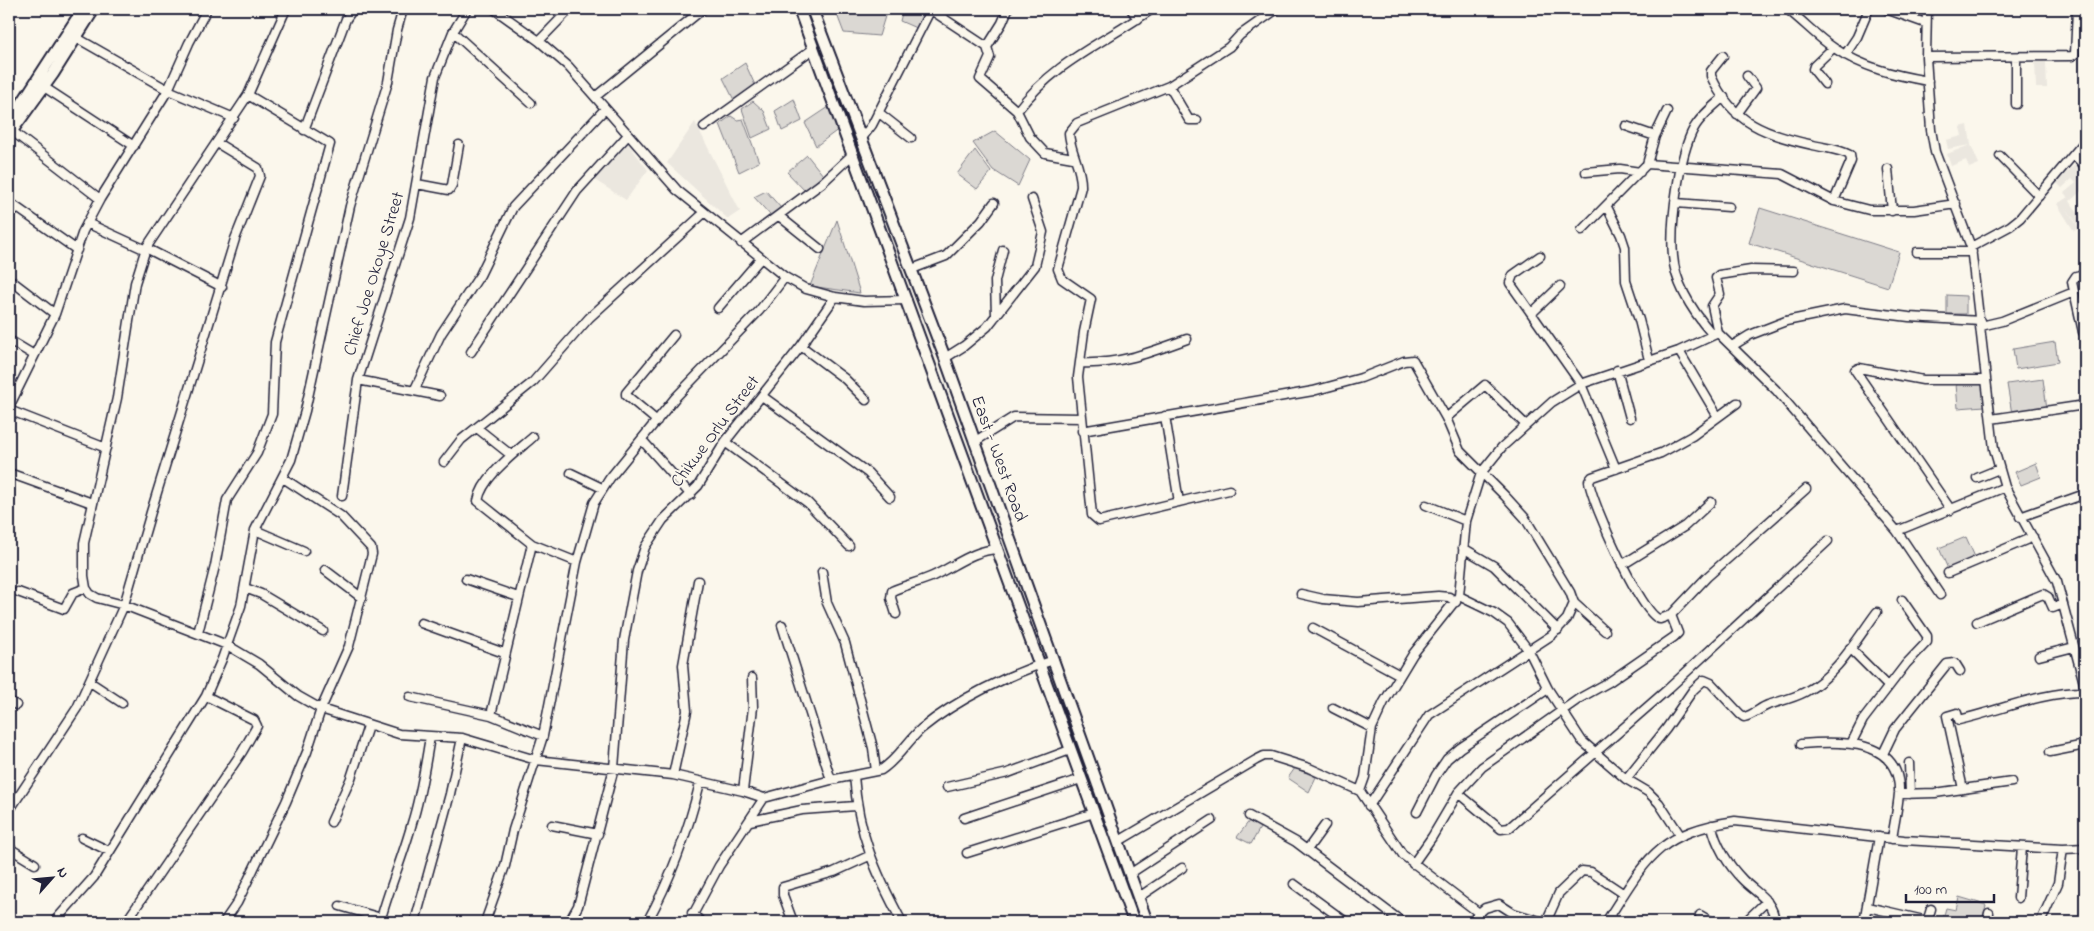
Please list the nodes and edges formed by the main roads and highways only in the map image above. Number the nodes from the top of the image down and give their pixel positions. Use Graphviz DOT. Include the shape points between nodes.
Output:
graph roads {
  1 [pos="84,9"];
  2 [pos="94,9"];
  3 [pos="799,9"];
  4 [pos="812,9"];
  5 [pos="10,130"];
  6 [pos="1134,922"];
  7 [pos="1147,922"];
  1 -- 5 [label="main road"];
  2 -- 5 [label="main road" via="44,87"];
  3 -- 6 [label="main road, East - West Road"];
  4 -- 7 [label="main road, East - West Road" via="945,358"];
}
